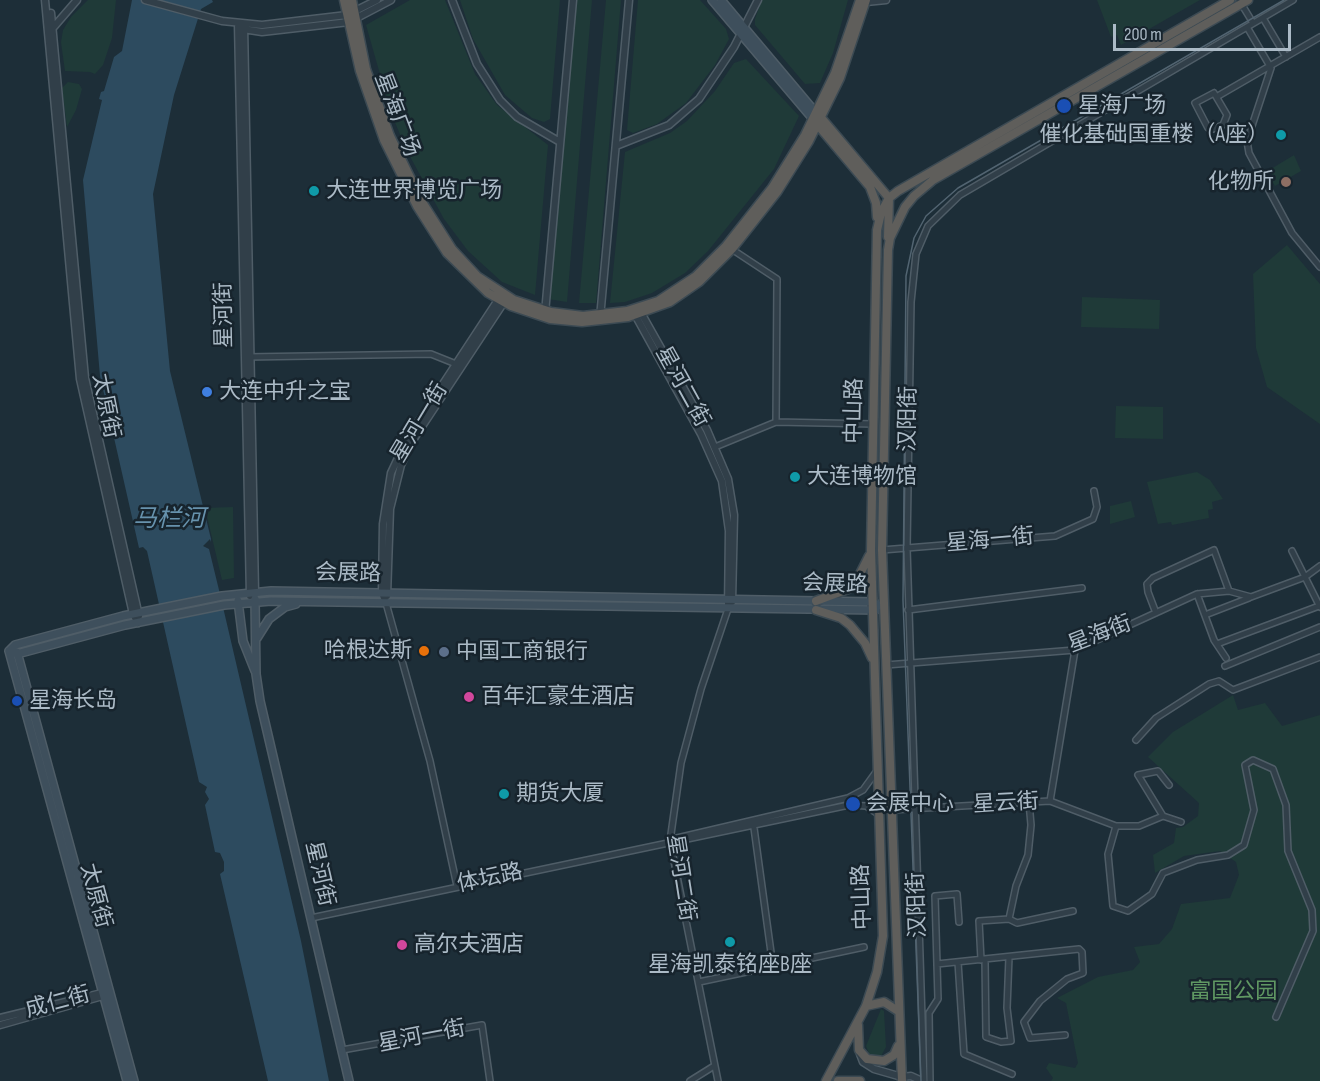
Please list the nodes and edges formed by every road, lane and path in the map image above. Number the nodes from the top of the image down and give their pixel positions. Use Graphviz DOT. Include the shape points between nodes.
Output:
graph roads {
  1 [pos="47,0"];
  2 [pos="77,0"];
  3 [pos="145,0"];
  4 [pos="344,0"];
  5 [pos="352,0"];
  6 [pos="377,0"];
  7 [pos="392,0"];
  8 [pos="452,0"];
  9 [pos="573,0"];
  10 [pos="629,0"];
  11 [pos="712,0"];
  12 [pos="721,0"];
  13 [pos="758,0"];
  14 [pos="886,0"];
  15 [pos="1230,0"];
  16 [pos="1293,0"];
  17 [pos="864,1"];
  18 [pos="1243,1"];
  19 [pos="351,17"];
  20 [pos="1263,18"];
  21 [pos="1254,23"];
  22 [pos="242,27"];
  23 [pos="1247,27"];
  24 [pos="51,29"];
  25 [pos="743,32"];
  26 [pos="1320,37"];
  27 [pos="1286,57"];
  28 [pos="1270,66"];
  29 [pos="1218,96"];
  30 [pos="817,119"];
  31 [pos="560,142"];
  32 [pos="616,146"];
  33 [pos="888,198"];
  34 [pos="877,230"];
  35 [pos="729,247"];
  36 [pos="888,250"];
  37 [pos="1320,267"];
  38 [pos="503,298"];
  39 [pos="636,312"];
  40 [pos="545,314"];
  41 [pos="600,318"];
  42 [pos="247,357"];
  43 [pos="456,364"];
  44 [pos="776,422"];
  45 [pos="873,424"];
  46 [pos="715,447"];
  47 [pos="1094,491"];
  48 [pos="907,548"];
  49 [pos="871,550"];
  50 [pos="882,550"];
  51 [pos="1292,551"];
  52 [pos="1320,566"];
  53 [pos="1305,577"];
  54 [pos="1082,588"];
  55 [pos="1229,591"];
  56 [pos="251,593"];
  57 [pos="385,593"];
  58 [pos="237,594"];
  59 [pos="1197,594"];
  60 [pos="1251,597"];
  61 [pos="730,600"];
  62 [pos="308,601"];
  63 [pos="255,602"];
  64 [pos="387,603"];
  65 [pos="239,604"];
  66 [pos="816,606"];
  67 [pos="872,607"];
  68 [pos="885,607"];
  69 [pos="1320,607"];
  70 [pos="728,609"];
  71 [pos="908,610"];
  72 [pos="136,613"];
  73 [pos="1156,613"];
  74 [pos="1205,615"];
  75 [pos="138,623"];
  76 [pos="1320,627"];
  77 [pos="256,641"];
  78 [pos="1217,644"];
  79 [pos="12,648"];
  80 [pos="1075,650"];
  81 [pos="17,654"];
  82 [pos="1320,657"];
  83 [pos="1226,658"];
  84 [pos="910,663"];
  85 [pos="886,665"];
  86 [pos="1225,666"];
  87 [pos="874,667"];
  88 [pos="256,674"];
  89 [pos="1136,740"];
  90 [pos="877,768"];
  91 [pos="1169,785"];
  92 [pos="1050,801"];
  93 [pos="1029,802"];
  94 [pos="915,808"];
  95 [pos="891,810"];
  96 [pos="878,814"];
  97 [pos="1163,816"];
  98 [pos="1181,822"];
  99 [pos="1116,826"];
  100 [pos="754,828"];
  101 [pos="670,841"];
  102 [pos="458,886"];
  103 [pos="1073,911"];
  104 [pos="310,918"];
  105 [pos="1008,919"];
  106 [pos="959,922"];
  107 [pos="864,947"];
  108 [pos="1009,957"];
  109 [pos="983,960"];
  110 [pos="958,962"];
  111 [pos="937,964"];
  112 [pos="773,967"];
  113 [pos="699,982"];
  114 [pos="106,993"];
  115 [pos="867,1006"];
  116 [pos="898,1011"];
  117 [pos="1276,1017"];
  118 [pos="0,1018"];
  119 [pos="858,1024"];
  120 [pos="0,1025"];
  121 [pos="1065,1035"];
  122 [pos="899,1041"];
  123 [pos="342,1050"];
  124 [pos="859,1050"];
  125 [pos="714,1066"];
  126 [pos="1012,1074"];
  127 [pos="905,1078"];
  128 [pos="127,1081"];
  129 [pos="134,1081"];
  130 [pos="349,1081"];
  131 [pos="490,1081"];
  132 [pos="690,1081"];
  133 [pos="718,1081"];
  134 [pos="826,1081"];
  135 [pos="838,1081"];
  136 [pos="860,1081"];
  137 [pos="923,1081"];
  138 [pos="930,1081"];
  1 -- 24 [label="street"];
  2 -- 24 [label="street"];
  3 -- 22 [label="street"];
  4 -- 19 [label="highway, 星海广场"];
  5 -- 19 [label="highway, 星海广场"];
  6 -- 19 [label="street"];
  7 -- 19 [label="street"];
  8 -- 31 [label="street" via="472,54 500,100 517,117"];
  9 -- 31 [label="street"];
  10 -- 32 [label="street"];
  11 -- 25 [label="main road"];
  12 -- 25 [label="main road"];
  13 -- 25 [label="street"];
  14 -- 17 [label="street"];
  15 -- 33 [label="highway"];
  16 -- 20 [label="street, 汉阳街"];
  17 -- 30 [label="highway, 星海广场" via="840,78"];
  18 -- 21 [label="street"];
  18 -- 36 [label="highway, 中山路" via="922,188 899,217"];
  19 -- 22 [label="street"];
  19 -- 38 [label="highway, 星海广场" via="371,106 399,173 447,253 473,281"];
  20 -- 21 [label="street, 汉阳街"];
  20 -- 27 [label="street"];
  21 -- 23 [label="street, 汉阳街"];
  22 -- 42 [label="street, 星河街"];
  23 -- 28 [label="street"];
  23 -- 48 [label="street, 汉阳街" via="976,185 948,204 928,226 916,254 911,303"];
  24 -- 72 [label="street, 太原街" via="85,378"];
  24 -- 72 [label="street, 太原街" via="80,379"];
  25 -- 30 [label="main road"];
  25 -- 32 [label="street" via="711,84 687,111 658,131"];
  26 -- 27 [label="street"];
  27 -- 28 [label="street"];
  28 -- 29 [label="street"];
  28 -- 37 [label="street" via="1247,141 1249,153 1287,225"];
  29 -- 29 [label="street" via="1214,93 1195,104 1208,128 1223,125 1227,114"];
  30 -- 33 [label="highway"];
  30 -- 34 [label="highway" via="870,186 876,203"];
  30 -- 35 [label="highway, 星海广场" via="786,179"];
  31 -- 40 [label="street"];
  32 -- 41 [label="street"];
  33 -- 34 [label="highway, 中山路"];
  33 -- 36 [label="highway"];
  34 -- 45 [label="highway, 中山路"];
  35 -- 39 [label="highway, 星海广场" via="690,289 670,302"];
  35 -- 44 [label="street" via="777,279"];
  36 -- 50 [label="highway, 中山路"];
  38 -- 40 [label="highway, 星海广场"];
  38 -- 43 [label="street, 星河一街"];
  38 -- 57 [label="street, 星河一街" via="401,465 390,509"];
  39 -- 41 [label="highway, 星海广场"];
  39 -- 46 [label="street, 星河二街"];
  39 -- 61 [label="street, 星河二街" via="722,481 729,531"];
  40 -- 41 [label="highway, 星海广场" via="571,321"];
  42 -- 43 [label="street" via="431,354"];
  42 -- 56 [label="street, 星河街"];
  43 -- 57 [label="street, 星河一街" via="407,439 391,473 383,524"];
  44 -- 45 [label="street"];
  44 -- 46 [label="street"];
  45 -- 49 [label="highway, 中山路"];
  46 -- 61 [label="street, 星河二街" via="728,479 734,515"];
  47 -- 48 [label="street, 星海一街" via="1097,507 1093,519 1055,536"];
  48 -- 50 [label="street, 星海一街"];
  48 -- 71 [label="street, 汉阳街"];
  49 -- 66 [label="highway" via="856,582"];
  49 -- 67 [label="highway, 中山路"];
  50 -- 68 [label="highway, 中山路"];
  51 -- 53 [label="street"];
  52 -- 53 [label="street"];
  53 -- 60 [label="street"];
  53 -- 69 [label="street"];
  54 -- 71 [label="street"];
  55 -- 59 [label="street, 星海街"];
  55 -- 60 [label="street, 星海街"];
  55 -- 73 [label="street" via="1214,550 1147,584"];
  56 -- 57 [label="main road, 会展路"];
  56 -- 58 [label="main road, 会展路"];
  56 -- 63 [label="main road, 星河街"];
  57 -- 61 [label="main road, 会展路"];
  57 -- 64 [label="street, 星河一街"];
  58 -- 65 [label="main road, 星河街"];
  58 -- 72 [label="main road, 会展路"];
  59 -- 73 [label="street, 星海街"];
  59 -- 74 [label="street"];
  60 -- 74 [label="street"];
  61 -- 66 [label="main road, 会展路"];
  61 -- 70 [label="street, 星河二街"];
  62 -- 63 [label="main road, 会展路"];
  62 -- 64 [label="main road, 会展路"];
  62 -- 77 [label="main road" via="277,612 261,627"];
  63 -- 65 [label="main road, 会展路"];
  63 -- 77 [label="main road, 星河街"];
  64 -- 70 [label="main road, 会展路"];
  64 -- 102 [label="street, 星河一街" via="430,761"];
  65 -- 75 [label="main road, 会展路"];
  65 -- 88 [label="main road, 星河街" via="243,641"];
  66 -- 67 [label="main road, 会展路"];
  66 -- 70 [label="main road, 会展路"];
  66 -- 87 [label="highway" via="841,618 858,633"];
  67 -- 68 [label="main road, 会展路"];
  67 -- 87 [label="highway, 中山路"];
  68 -- 85 [label="highway, 中山路"];
  69 -- 78 [label="street"];
  70 -- 101 [label="street, 星河二街" via="681,763"];
  71 -- 84 [label="street, 汉阳街"];
  72 -- 75 [label="street"];
  72 -- 79 [label="main road"];
  73 -- 80 [label="street, 星海街"];
  74 -- 78 [label="street"];
  75 -- 81 [label="main road"];
  76 -- 86 [label="street"];
  77 -- 88 [label="main road, 星河街"];
  78 -- 83 [label="street"];
  79 -- 81 [label="main road, 太原街"];
  79 -- 114 [label="main road, 太原街"];
  80 -- 84 [label="street, 星海街"];
  80 -- 92 [label="street"];
  81 -- 114 [label="main road, 太原街"];
  82 -- 89 [label="street" via="1233,690 1219,681 1209,684 1156,718"];
  84 -- 85 [label="street, 星海街"];
  84 -- 94 [label="street, 汉阳街"];
  85 -- 95 [label="highway, 中山路"];
  87 -- 90 [label="highway, 中山路"];
  88 -- 104 [label="main road, 星河街"];
  90 -- 96 [label="highway, 中山路"];
  90 -- 101 [label="street, 体坛路" via="869,784 848,798"];
  91 -- 97 [label="street" via="1158,771 1138,776"];
  92 -- 93 [label="street, 星云街"];
  92 -- 99 [label="street, 星云街"];
  93 -- 94 [label="street, 星云街"];
  93 -- 105 [label="street" via="1028,855"];
  94 -- 95 [label="street, 星云街"];
  94 -- 137 [label="street, 汉阳街"];
  95 -- 116 [label="highway, 中山路"];
  96 -- 101 [label="street, 体坛路" via="866,806 849,805"];
  96 -- 115 [label="highway, 中山路" via="883,936"];
  97 -- 98 [label="street"];
  97 -- 99 [label="street" via="1139,826"];
  99 -- 117 [label="street" via="1108,854 1113,906 1128,911 1152,894 1163,873 1197,860 1228,855 1245,845 1254,810 1245,765 1253,760 1274,769 1286,805 1288,851 1312,910 1313,931"];
  100 -- 112 [label="street"];
  101 -- 102 [label="street, 体坛路"];
  101 -- 113 [label="street, 星河二街"];
  102 -- 104 [label="street, 体坛路"];
  103 -- 105 [label="street" via="1017,923"];
  104 -- 123 [label="main road, 星河街"];
  105 -- 109 [label="street" via="979,921"];
  106 -- 111 [label="street" via="957,894 935,896"];
  107 -- 112 [label="street"];
  108 -- 109 [label="street"];
  108 -- 109 [label="street" via="1007,1008 1011,1041 986,1037"];
  108 -- 121 [label="street" via="1079,949 1082,952 1083,973 1067,979 1040,1001 1024,1022 1030,1038"];
  109 -- 110 [label="street"];
  110 -- 111 [label="street"];
  110 -- 126 [label="street" via="964,1054"];
  111 -- 138 [label="street" via="938,999 929,1013"];
  112 -- 113 [label="street"];
  113 -- 125 [label="street, 星河二街"];
  114 -- 118 [label="street, 成仁街"];
  114 -- 120 [label="street, 成仁街"];
  114 -- 128 [label="main road, 太原街"];
  114 -- 129 [label="main road, 太原街"];
  115 -- 116 [label="highway" via="884,1002"];
  115 -- 119 [label="highway, 中山路"];
  116 -- 122 [label="highway, 中山路"];
  119 -- 124 [label="highway"];
  119 -- 134 [label="highway, 中山路"];
  122 -- 124 [label="highway" via="897,1051 884,1061 872,1062"];
  122 -- 127 [label="highway, 中山路"];
  123 -- 130 [label="main road, 星河街"];
  123 -- 131 [label="street, 星河一街" via="482,1025"];
  124 -- 127 [label="street" via="868,1066"];
  125 -- 132 [label="street"];
  125 -- 133 [label="street, 星河二街"];
  127 -- 137 [label="street"];
  135 -- 136 [label="highway"];
}
